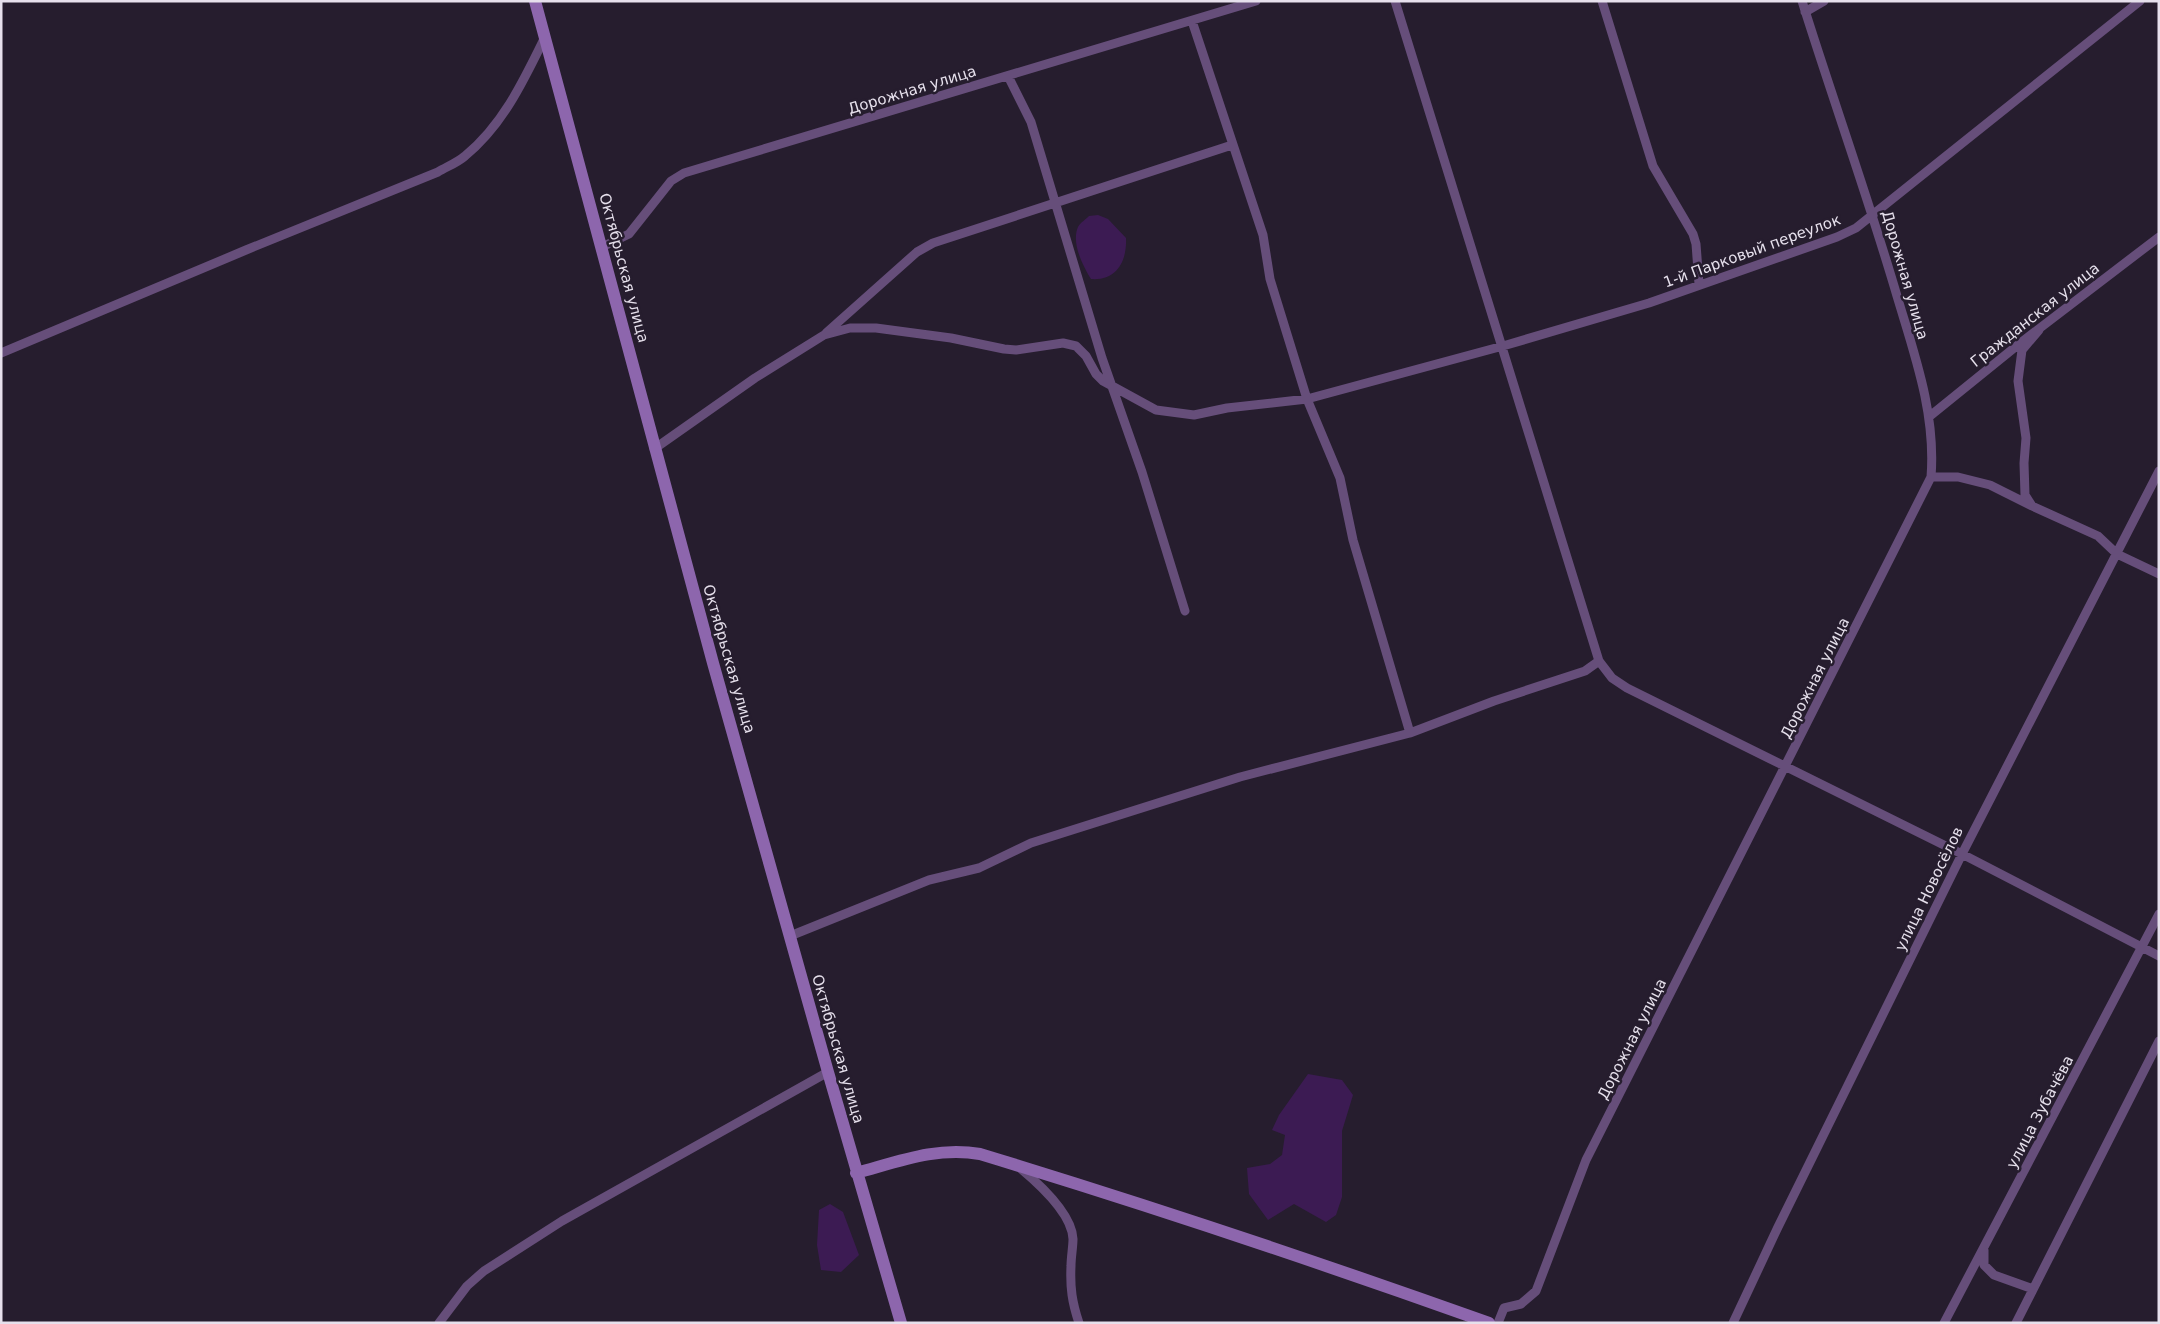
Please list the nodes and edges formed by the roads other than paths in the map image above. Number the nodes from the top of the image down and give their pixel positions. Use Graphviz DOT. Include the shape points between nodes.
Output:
graph roads {
  1 [pos="536,1"];
  2 [pos="1256,1"];
  3 [pos="1395,1"];
  4 [pos="1602,1"];
  5 [pos="1802,1"];
  6 [pos="1824,1"];
  7 [pos="2140,1"];
  8 [pos="1805,12"];
  9 [pos="1192,21"];
  10 [pos="545,37"];
  11 [pos="1008,76"];
  12 [pos="1232,145"];
  13 [pos="1055,204"];
  14 [pos="1874,215"];
  15 [pos="2159,237"];
  16 [pos="602,247"];
  17 [pos="1699,284"];
  18 [pos="2039,330"];
  19 [pos="824,335"];
  20 [pos="1502,346"];
  21 [pos="1,353"];
  22 [pos="1112,386"];
  23 [pos="1307,399"];
  24 [pos="1930,416"];
  25 [pos="654,449"];
  26 [pos="2159,471"];
  27 [pos="1931,477"];
  28 [pos="2032,506"];
  29 [pos="2117,554"];
  30 [pos="2159,574"];
  31 [pos="1185,611"];
  32 [pos="1599,661"];
  33 [pos="1410,733"];
  34 [pos="1786,766"];
  35 [pos="1962,854"];
  36 [pos="2159,914"];
  37 [pos="790,936"];
  38 [pos="2142,947"];
  39 [pos="2159,956"];
  40 [pos="2159,1041"];
  41 [pos="828,1072"];
  42 [pos="1016,1165"];
  43 [pos="856,1173"];
  44 [pos="1984,1250"];
  45 [pos="2033,1289"];
  46 [pos="439,1323"];
  47 [pos="900,1323"];
  48 [pos="1079,1323"];
  49 [pos="1489,1323"];
  50 [pos="1498,1323"];
  51 [pos="1733,1323"];
  52 [pos="1944,1323"];
  53 [pos="2016,1323"];
  1 -- 10 [label="street, Октябрьская улица"];
  2 -- 9 [label="street, Дорожная улица"];
  3 -- 20 [label="street"];
  4 -- 17 [label="street" via="1653,166 1693,234"];
  5 -- 8 [label="street, Дорожная улица"];
  6 -- 8 [label="street"];
  7 -- 14 [label="street, 1-й Парковый переулок"];
  8 -- 14 [label="street, Дорожная улица"];
  9 -- 11 [label="street, Дорожная улица"];
  9 -- 12 [label="street"];
  10 -- 16 [label="street, Октябрьская улица"];
  10 -- 21 [label="street" via="513,102 464,157 438,172"];
  11 -- 13 [label="street" via="1031,122"];
  11 -- 16 [label="street, Дорожная улица" via="684,173 671,181 629,234"];
  12 -- 13 [label="street"];
  12 -- 23 [label="street" via="1263,235 1270,278"];
  13 -- 19 [label="street" via="933,243 917,252"];
  13 -- 22 [label="street"];
  14 -- 17 [label="street, 1-й Парковый переулок" via="1837,237"];
  14 -- 24 [label="street, Дорожная улица"];
  15 -- 18 [label="street, Гражданская улица"];
  16 -- 25 [label="street, Октябрьская улица"];
  17 -- 20 [label="street, 1-й Парковый переулок" via="1649,303"];
  18 -- 24 [label="street, Гражданская улица"];
  18 -- 28 [label="street" via="2022,350 2018,381 2026,438 2025,495"];
  19 -- 22 [label="street, 1-й Парковый переулок" via="850,328 876,328 1004,349 1063,343 1076,346 1096,374"];
  19 -- 25 [label="street" via="755,378"];
  20 -- 23 [label="street, 1-й Парковый переулок"];
  20 -- 32 [label="street"];
  22 -- 23 [label="street, 1-й Парковый переулок" via="1156,410 1194,415"];
  22 -- 31 [label="street"];
  23 -- 33 [label="street" via="1340,478 1354,540"];
  24 -- 27 [label="street, Дорожная улица"];
  25 -- 37 [label="street, Октябрьская улица"];
  26 -- 29 [label="street, улица Новосёлов"];
  27 -- 28 [label="street" via="1958,477 1990,485"];
  27 -- 34 [label="street, Дорожная улица"];
  28 -- 29 [label="street" via="2098,536"];
  29 -- 30 [label="street"];
  29 -- 35 [label="street, улица Новосёлов"];
  32 -- 33 [label="street" via="1585,671 1494,700"];
  32 -- 34 [label="street" via="1612,678 1627,688"];
  33 -- 37 [label="street" via="1240,777 1031,843 979,868 929,880"];
  34 -- 35 [label="street"];
  34 -- 50 [label="street, Дорожная улица" via="1586,1160 1536,1291 1521,1304 1504,1308"];
  35 -- 38 [label="street"];
  35 -- 51 [label="street, улица Новосёлов"];
  36 -- 38 [label="street, улица Зубачёва"];
  37 -- 41 [label="street, Октябрьская улица"];
  38 -- 39 [label="street"];
  38 -- 44 [label="street, улица Зубачёва"];
  40 -- 45 [label="street"];
  41 -- 43 [label="street, Октябрьская улица"];
  41 -- 46 [label="street" via="562,1221 484,1270 466,1286"];
  42 -- 43 [label="street" via="980,1154 950,1151"];
  42 -- 48 [label="street" via="1037,1182 1069,1226 1073,1237 1071,1300"];
  42 -- 49 [label="street" via="1349,1273"];
  43 -- 47 [label="street, Октябрьская улица"];
  44 -- 45 [label="street" via="1984,1265 1994,1275"];
  44 -- 52 [label="street, улица Зубачёва"];
  45 -- 53 [label="street"];
}
